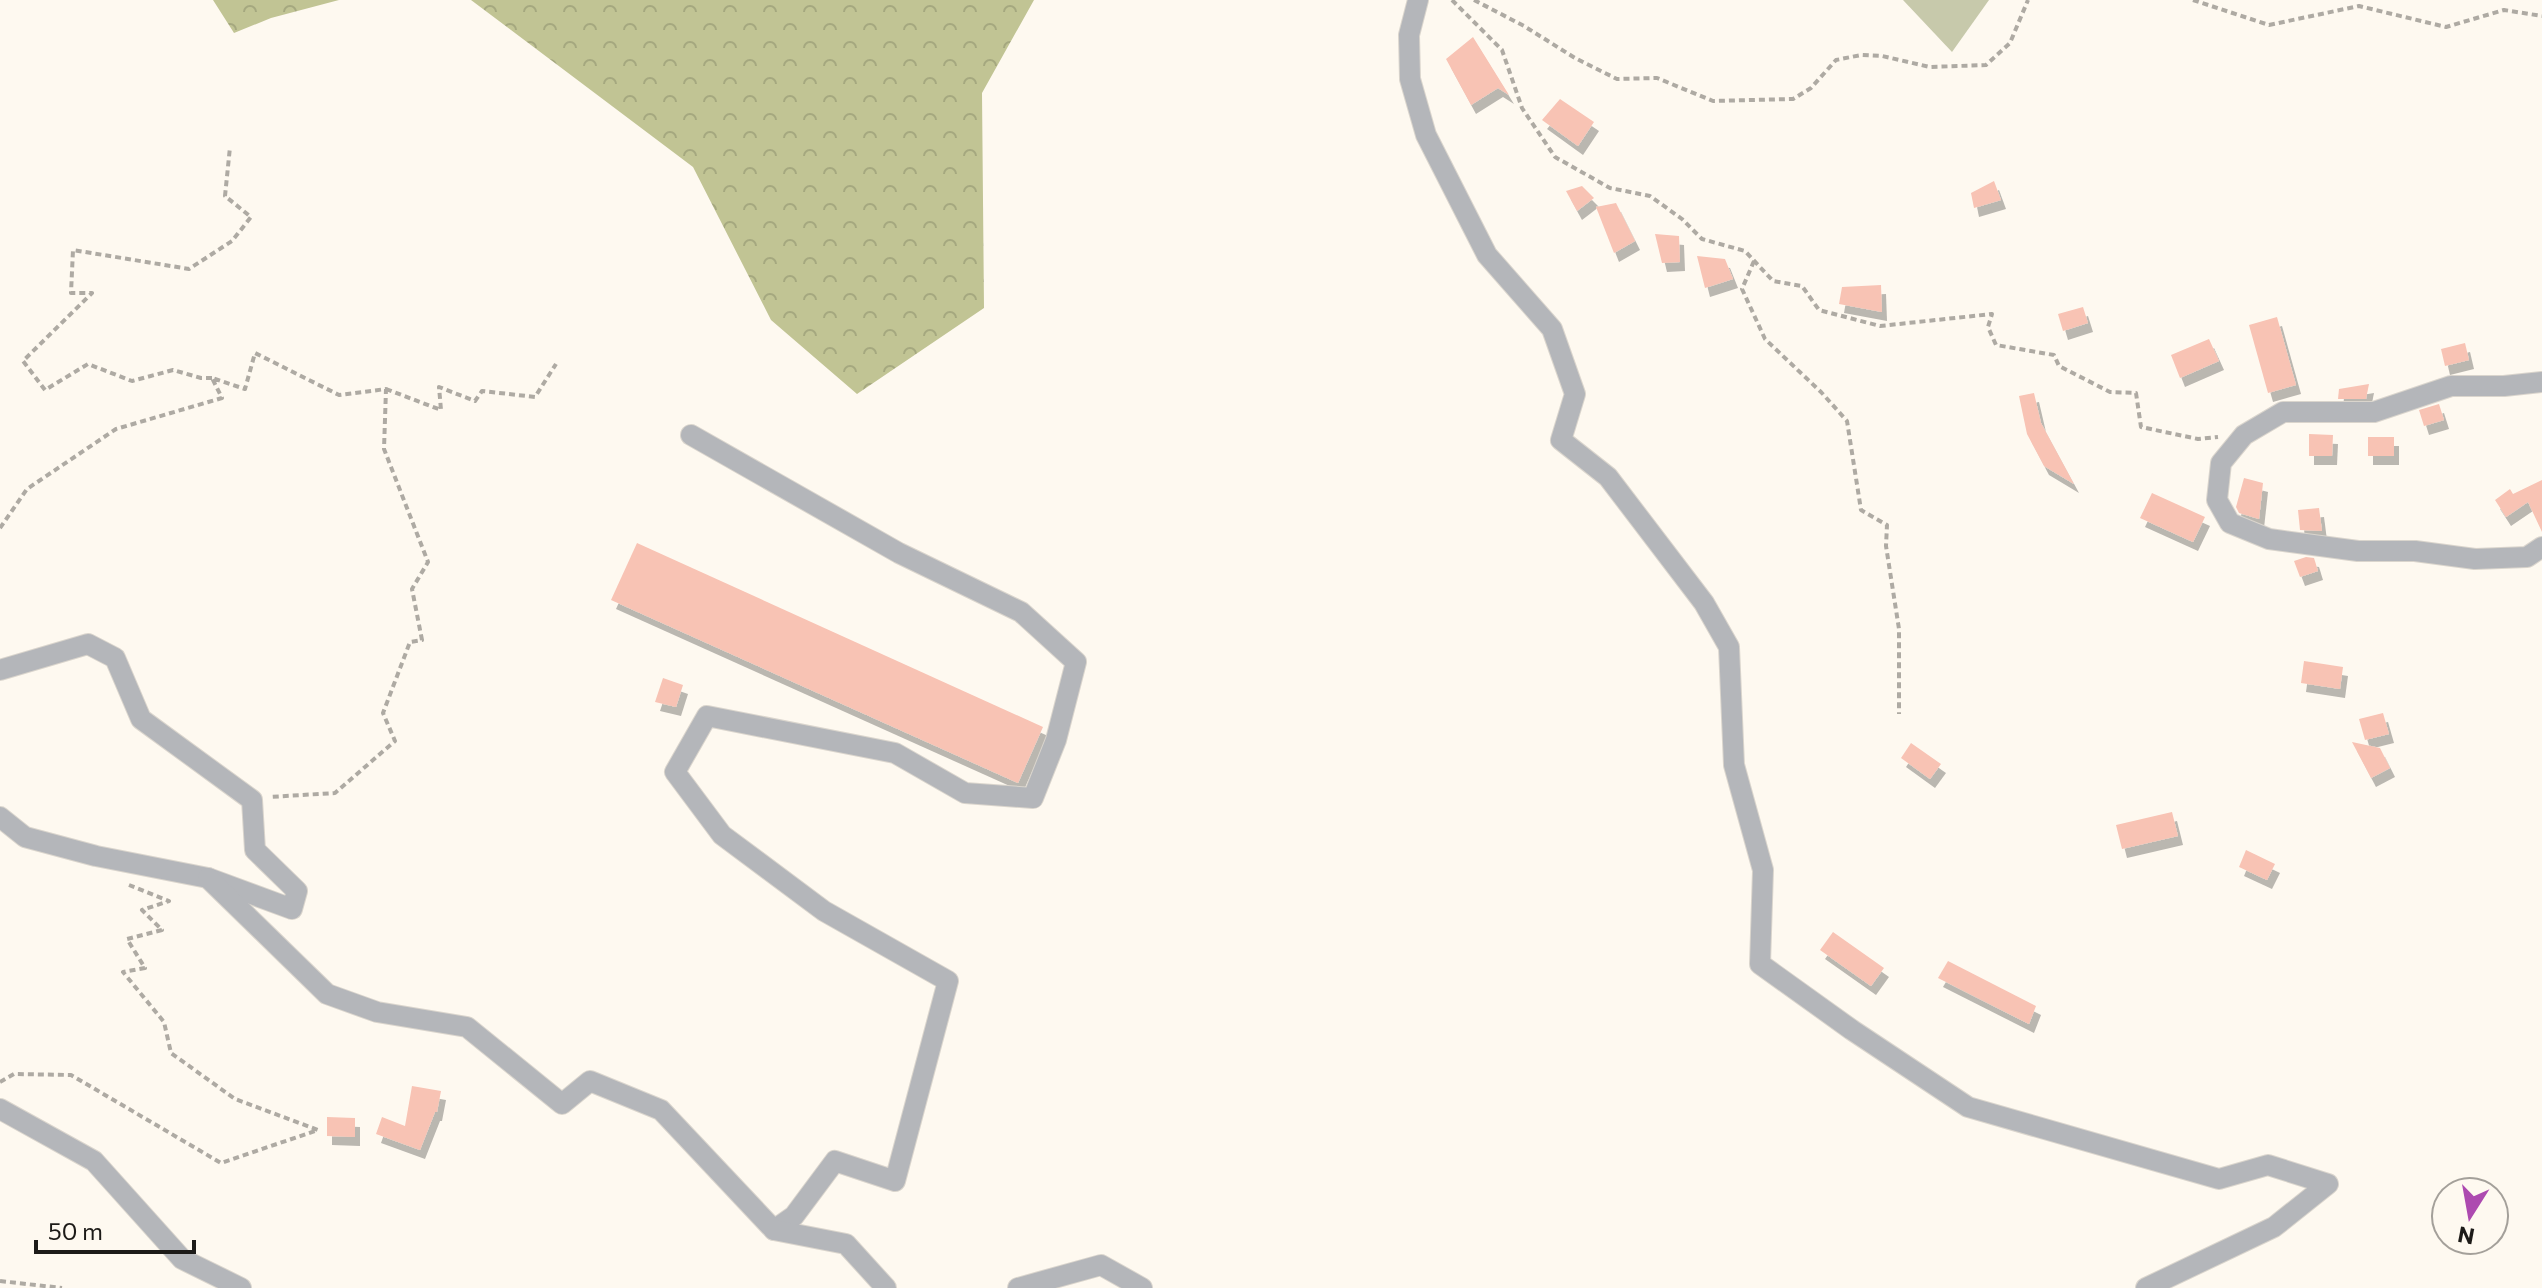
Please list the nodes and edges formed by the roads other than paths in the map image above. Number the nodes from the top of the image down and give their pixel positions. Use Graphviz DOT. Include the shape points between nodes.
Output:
graph roads {
  1 [pos="1418,0"];
  2 [pos="2542,382"];
  3 [pos="691,435"];
  4 [pos="2542,547"];
  5 [pos="0,670"];
  6 [pos="0,817"];
  7 [pos="208,878"];
  8 [pos="0,1109"];
  9 [pos="774,1230"];
  10 [pos="241,1288"];
  11 [pos="886,1288"];
  12 [pos="1018,1288"];
  13 [pos="1142,1288"];
  14 [pos="2146,1288"];
  1 -- 14 [label="street" via="1409,35 1410,79 1426,135 1487,255 1552,329 1575,394 1561,440 1608,477 1704,603 1729,647 1734,765 1763,870 1760,964 1968,1107 2219,1179 2268,1165 2328,1184 2274,1227"];
  2 -- 4 [label="street" via="2451,386 2374,412 2283,412 2244,435 2221,463 2217,500 2230,523 2269,539 2475,559 2527,557"];
  3 -- 9 [label="street" via="899,553 1021,612 1076,662 1056,740 1033,798 965,793 895,753 707,716 675,772 722,835 824,911 948,981 895,1181 835,1161 794,1216"];
  5 -- 7 [label="street" via="88,644 115,658 141,719 252,800 255,850 297,891 292,909"];
  6 -- 7 [label="street" via="25,837"];
  7 -- 9 [label="street" via="327,994 377,1012 467,1027 562,1104 590,1081 661,1110"];
  8 -- 10 [label="street" via="94,1161 182,1259"];
  9 -- 11 [label="street" via="846,1244"];
  12 -- 13 [label="street" via="1101,1265"];
}
